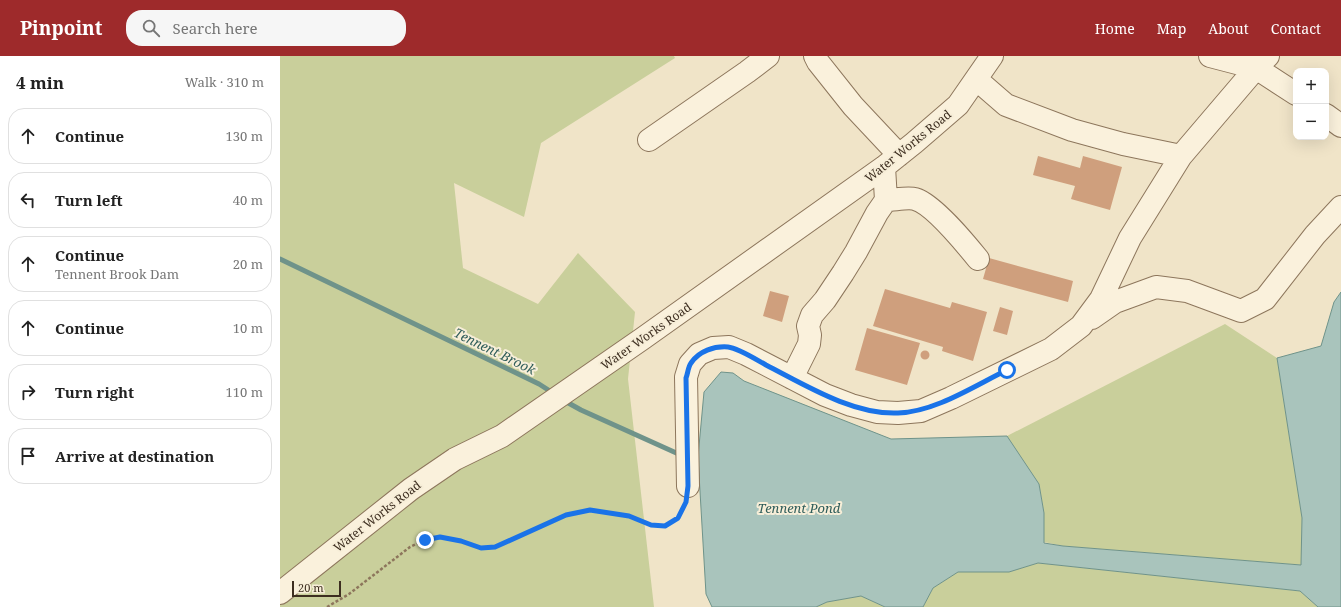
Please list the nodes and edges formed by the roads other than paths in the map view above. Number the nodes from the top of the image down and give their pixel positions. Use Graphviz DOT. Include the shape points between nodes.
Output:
graph roads {
  1 [pos="768,56"];
  2 [pos="815,56"];
  3 [pos="992,56"];
  4 [pos="1210,56"];
  5 [pos="1262,62"];
  6 [pos="976,79"];
  7 [pos="1293,91"];
  8 [pos="1329,116"];
  9 [pos="1341,126"];
  10 [pos="649,140"];
  11 [pos="1181,156"];
  12 [pos="891,161"];
  13 [pos="886,200"];
  14 [pos="1341,207"];
  15 [pos="978,259"];
  16 [pos="1081,326"];
  17 [pos="792,378"];
  18 [pos="688,486"];
  19 [pos="280,593"];
  1 -- 10 [label="lane"];
  2 -- 12 [label="lane" via="854,106"];
  3 -- 6 [label="lane, Water Works Road"];
  4 -- 5 [label="lane"];
  5 -- 7 [label="lane"];
  5 -- 11 [label="lane"];
  6 -- 11 [label="lane" via="1006,105 1065,127 1124,144"];
  6 -- 12 [label="lane, Water Works Road" via="958,105"];
  8 -- 9 [label="lane"];
  11 -- 16 [label="lane" via="1130,238 1101,299"];
  12 -- 13 [label="lane"];
  12 -- 19 [label="lane, Water Works Road" via="502,436 455,459 411,489"];
  13 -- 15 [label="lane" via="914,198 929,207 956,232"];
  13 -- 17 [label="lane" via="843,273 812,315 808,326 809,344"];
  14 -- 16 [label="lane" via="1315,235 1265,299 1241,311 1187,291 1156,287 1115,302"];
  16 -- 17 [label="lane" via="1051,349 921,410 898,414 877,412 825,395"];
  17 -- 18 [label="lane" via="729,347 713,348 699,354 690,364 686,378"];
}
